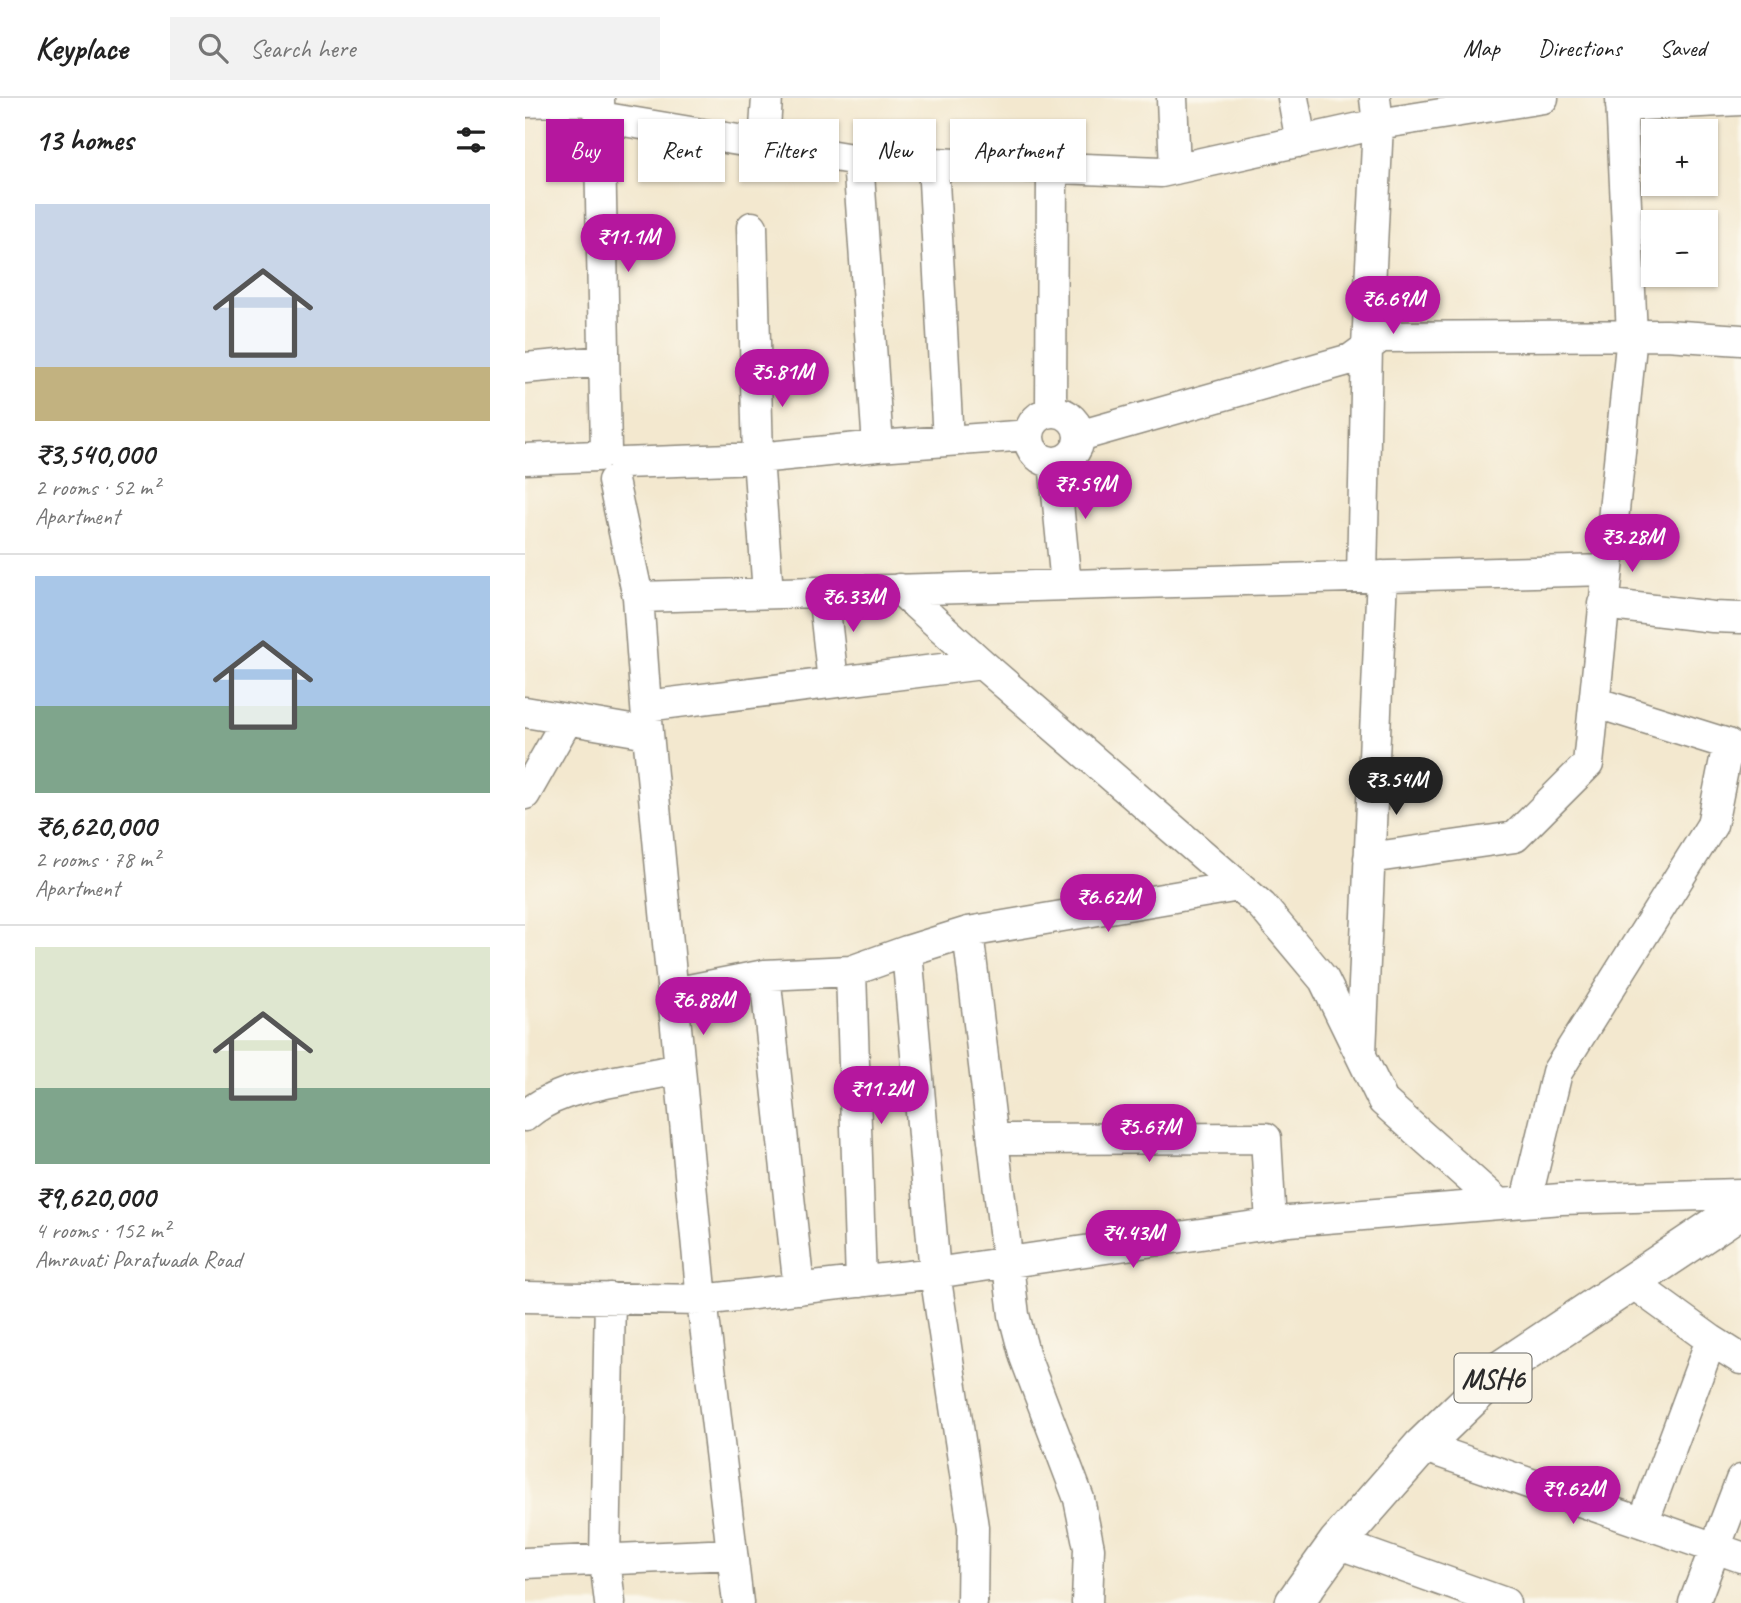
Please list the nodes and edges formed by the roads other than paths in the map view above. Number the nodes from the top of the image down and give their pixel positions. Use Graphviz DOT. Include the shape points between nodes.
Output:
graph roads {
  1 [pos="767,98"];
  2 [pos="1172,98"];
  3 [pos="1293,98"];
  4 [pos="1543,98"];
  5 [pos="1741,100"];
  6 [pos="525,102"];
  7 [pos="1621,102"];
  8 [pos="600,105"];
  9 [pos="1377,111"];
  10 [pos="766,119"];
  11 [pos="739,138"];
  12 [pos="1300,142"];
  13 [pos="1086,169"];
  14 [pos="1175,169"];
  15 [pos="860,182"];
  16 [pos="934,182"];
  17 [pos="1052,182"];
  18 [pos="753,227"];
  19 [pos="1632,335"];
  20 [pos="1741,341"];
  21 [pos="1367,347"];
  22 [pos="604,361"];
  23 [pos="525,368"];
  24 [pos="1051,412"];
  25 [pos="1029,435"];
  26 [pos="1079,436"];
  27 [pos="947,441"];
  28 [pos="878,446"];
  29 [pos="758,458"];
  30 [pos="525,459"];
  31 [pos="1054,462"];
  32 [pos="607,465"];
  33 [pos="525,479"];
  34 [pos="1607,570"];
  35 [pos="1372,576"];
  36 [pos="1066,585"];
  37 [pos="899,589"];
  38 [pos="823,592"];
  39 [pos="768,593"];
  40 [pos="638,597"];
  41 [pos="1604,604"];
  42 [pos="1741,618"];
  43 [pos="982,664"];
  44 [pos="834,682"];
  45 [pos="1594,702"];
  46 [pos="525,712"];
  47 [pos="567,720"];
  48 [pos="647,720"];
  49 [pos="525,794"];
  50 [pos="1369,858"];
  51 [pos="1239,886"];
  52 [pos="968,932"];
  53 [pos="907,951"];
  54 [pos="851,971"];
  55 [pos="765,975"];
  56 [pos="673,993"];
  57 [pos="1361,1056"];
  58 [pos="680,1069"];
  59 [pos="525,1116"];
  60 [pos="993,1139"];
  61 [pos="1741,1194"];
  62 [pos="1512,1203"];
  63 [pos="1741,1209"];
  64 [pos="1271,1224"];
  65 [pos="1009,1262"];
  66 [pos="935,1273"];
  67 [pos="861,1282"];
  68 [pos="1631,1282"];
  69 [pos="799,1289"];
  70 [pos="525,1297"];
  71 [pos="610,1298"];
  72 [pos="702,1300"];
  73 [pos="1711,1340"];
  74 [pos="1741,1359"];
  75 [pos="1422,1446"];
  76 [pos="1741,1480"];
  77 [pos="1643,1523"];
  78 [pos="1336,1543"];
  79 [pos="1728,1553"];
  80 [pos="732,1554"];
  81 [pos="605,1560"];
  82 [pos="525,1563"];
  83 [pos="610,1603"];
  84 [pos="738,1603"];
  85 [pos="972,1603"];
  86 [pos="1087,1603"];
  87 [pos="1294,1603"];
  88 [pos="1505,1603"];
  89 [pos="1694,1603"];
  1 -- 10 [label="street"];
  2 -- 14 [label="street"];
  3 -- 12 [label="street"];
  4 -- 9 [label="street"];
  5 -- 7 [label="street"];
  6 -- 8 [label="street"];
  7 -- 19 [label="street"];
  8 -- 11 [label="street"];
  8 -- 22 [label="street"];
  9 -- 12 [label="street"];
  9 -- 21 [label="street"];
  12 -- 14 [label="street"];
  13 -- 14 [label="street"];
  15 -- 28 [label="street"];
  16 -- 27 [label="street"];
  17 -- 24 [label="street"];
  18 -- 29 [label="street"];
  19 -- 20 [label="street"];
  19 -- 21 [label="street" via="1381,337"];
  19 -- 34 [label="street"];
  21 -- 26 [label="street" via="1351,359"];
  21 -- 35 [label="street"];
  22 -- 23 [label="street"];
  22 -- 32 [label="street"];
  24 -- 25 [label="street" via="1035,420"];
  24 -- 26 [label="street" via="1073,421"];
  25 -- 27 [label="street"];
  25 -- 31 [label="street" via="1034,452"];
  26 -- 31 [label="street" via="1069,457"];
  27 -- 28 [label="street"];
  28 -- 29 [label="street"];
  29 -- 32 [label="street"];
  29 -- 39 [label="street"];
  30 -- 32 [label="street"];
  31 -- 36 [label="street"];
  32 -- 33 [label="street"];
  32 -- 40 [label="street"];
  34 -- 35 [label="street"];
  34 -- 41 [label="street"];
  35 -- 36 [label="street"];
  35 -- 50 [label="street"];
  36 -- 37 [label="street"];
  37 -- 38 [label="street"];
  37 -- 43 [label="street"];
  38 -- 39 [label="street"];
  38 -- 44 [label="street"];
  39 -- 40 [label="street"];
  40 -- 48 [label="street"];
  41 -- 42 [label="street"];
  41 -- 45 [label="street"];
  43 -- 44 [label="street"];
  43 -- 51 [label="street"];
  44 -- 48 [label="street"];
  45 -- 50 [label="street" via="1588,764 1515,837"];
  45 -- 62 [label="street" via="1728,744 1712,825 1557,1072"];
  46 -- 47 [label="street"];
  47 -- 48 [label="street"];
  47 -- 49 [label="street"];
  48 -- 56 [label="street"];
  50 -- 57 [label="street"];
  51 -- 52 [label="street"];
  51 -- 57 [label="street" via="1262,906 1324,980"];
  52 -- 53 [label="street"];
  52 -- 60 [label="street"];
  53 -- 54 [label="street"];
  53 -- 66 [label="street"];
  54 -- 55 [label="street"];
  54 -- 67 [label="street"];
  55 -- 56 [label="street"];
  55 -- 69 [label="street"];
  56 -- 58 [label="street"];
  57 -- 62 [label="street" via="1383,1101"];
  58 -- 59 [label="street" via="577,1088 541,1103"];
  58 -- 72 [label="street"];
  60 -- 64 [label="street" via="1266,1138"];
  60 -- 65 [label="street"];
  61 -- 62 [label="street"];
  62 -- 64 [label="street"];
  63 -- 68 [label="main road, MSH6"];
  64 -- 65 [label="street"];
  65 -- 66 [label="street"];
  65 -- 86 [label="street" via="1019,1338 1084,1517 1089,1548"];
  66 -- 67 [label="street"];
  66 -- 85 [label="street" via="974,1527"];
  67 -- 69 [label="street"];
  68 -- 73 [label="street"];
  68 -- 75 [label="main road, MSH6" via="1503,1368"];
  69 -- 72 [label="street"];
  70 -- 71 [label="street"];
  71 -- 72 [label="street"];
  71 -- 81 [label="street"];
  72 -- 80 [label="street"];
  73 -- 74 [label="street"];
  73 -- 77 [label="street"];
  75 -- 77 [label="street"];
  75 -- 78 [label="main road, MSH6"];
  76 -- 79 [label="street"];
  77 -- 79 [label="street"];
  78 -- 87 [label="main road, MSH6"];
  78 -- 88 [label="street"];
  79 -- 89 [label="street"];
  80 -- 81 [label="street"];
  80 -- 84 [label="street"];
  81 -- 82 [label="street"];
  81 -- 83 [label="street"];
}
